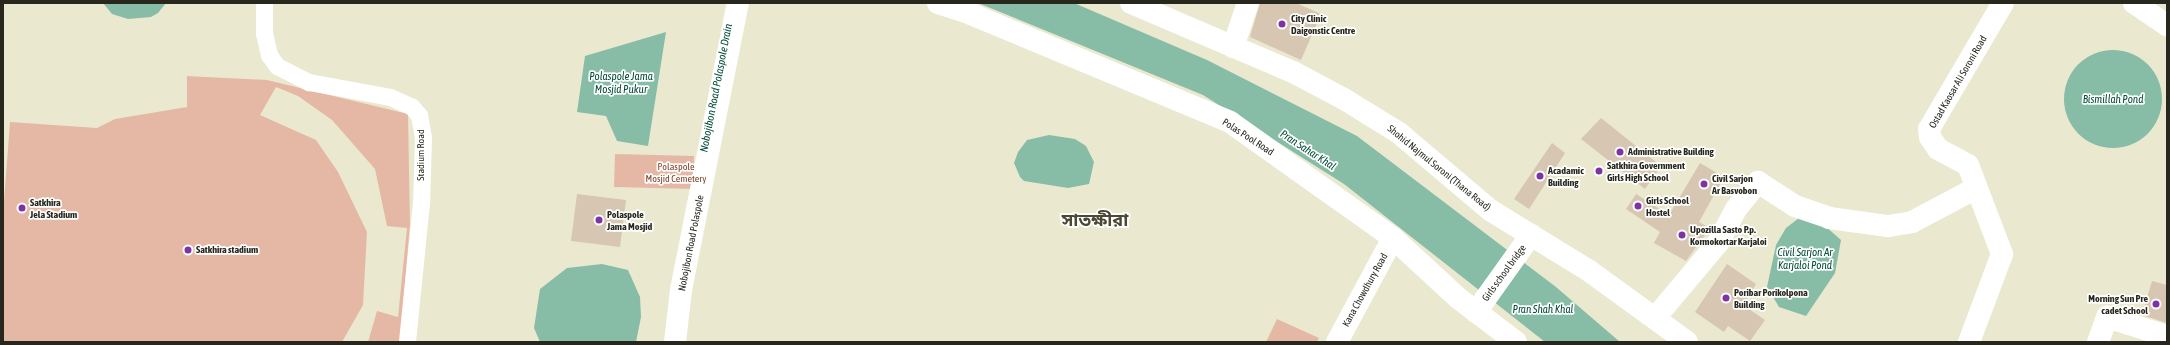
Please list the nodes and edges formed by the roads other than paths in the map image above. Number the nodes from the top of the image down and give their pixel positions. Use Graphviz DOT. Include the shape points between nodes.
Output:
graph roads {
  1 [pos="264,3"];
  2 [pos="738,3"];
  3 [pos="938,3"];
  4 [pos="1131,3"];
  5 [pos="1248,3"];
  6 [pos="2003,3"];
  7 [pos="2134,3"];
  8 [pos="2167,25"];
  9 [pos="1233,47"];
  10 [pos="1977,191"];
  11 [pos="1531,235"];
  12 [pos="1393,238"];
  13 [pos="1476,312"];
  14 [pos="1655,318"];
  15 [pos="2167,336"];
  16 [pos="407,342"];
  17 [pos="675,342"];
  18 [pos="1337,342"];
  19 [pos="1516,342"];
  20 [pos="1688,342"];
  21 [pos="1969,342"];
  22 [pos="2098,342"];
  1 -- 16 [label="street, Stadium Road" via="264,33 269,55 278,66 309,82 390,97 412,107 419,115 423,137 421,196"];
  2 -- 17 [label="street, Nobojibon Road Polaspole" via="681,290"];
  3 -- 12 [label="street, Polas Pool Road" via="971,14 1230,122"];
  4 -- 9 [label="street, Shohid Najmul Soroni (Thana Road)"];
  5 -- 9 [label="street"];
  6 -- 10 [label="street, Ostad Kaosar Ali Soroni Road" via="1929,129 1930,137 1938,149 1968,165"];
  7 -- 8 [label="street"];
  9 -- 11 [label="street, Shohid Najmul Soroni (Thana Road)" via="1293,72 1344,99 1399,134 1490,210"];
  10 -- 14 [label="street" via="1967,192 1912,222 1888,226 1829,218 1795,206 1758,182 1736,209 1718,244"];
  10 -- 21 [label="street" via="2002,254"];
  11 -- 13 [label="street, Girls school bridge"];
  11 -- 14 [label="street, Shohid Najmul Soroni (Thana Road)" via="1588,270"];
  12 -- 13 [label="street, Polas Pool Road"];
  12 -- 18 [label="street, Kana Chowdhury Road"];
  13 -- 19 [label="street, Polas Pool Road"];
  14 -- 20 [label="street, Shohid Najmul Soroni (Thana Road)"];
  15 -- 22 [label="street" via="2107,317"];
}
